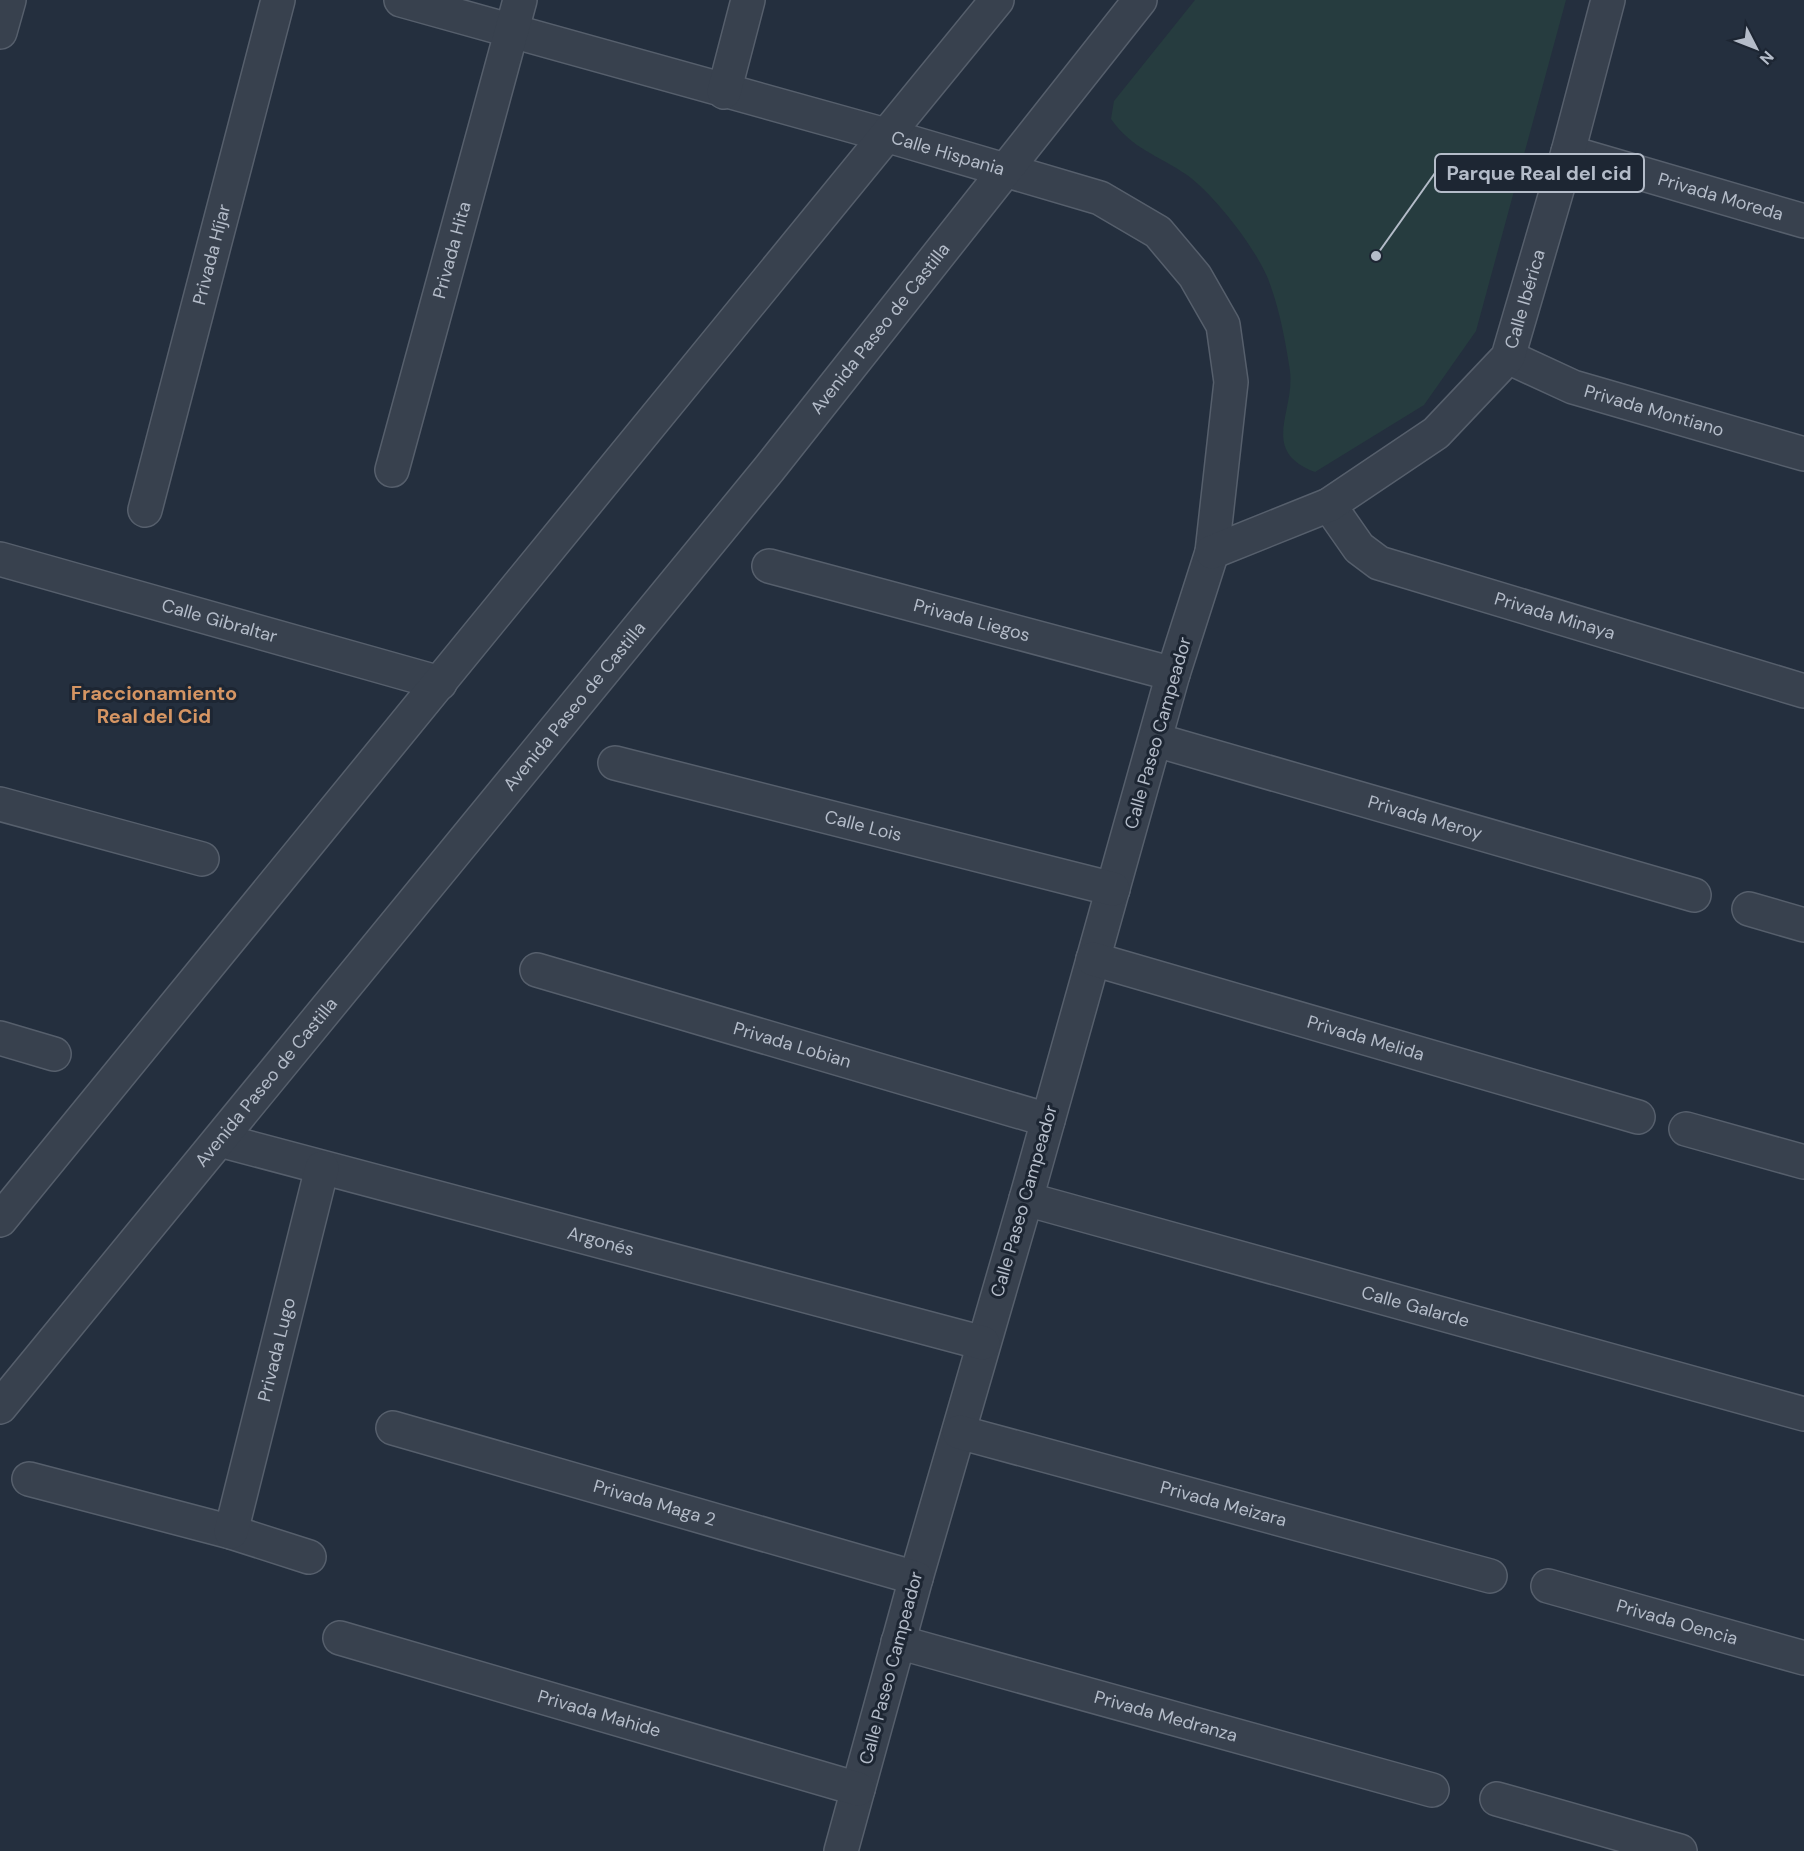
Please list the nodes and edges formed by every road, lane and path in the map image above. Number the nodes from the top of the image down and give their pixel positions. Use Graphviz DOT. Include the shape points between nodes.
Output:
graph roads {
  1 [pos="9,0"];
  2 [pos="278,0"];
  3 [pos="401,0"];
  4 [pos="520,0"];
  5 [pos="748,0"];
  6 [pos="998,0"];
  7 [pos="1140,0"];
  8 [pos="1608,0"];
  9 [pos="511,31"];
  10 [pos="0,32"];
  11 [pos="724,92"];
  12 [pos="888,136"];
  13 [pos="1568,152"];
  14 [pos="1007,170"];
  15 [pos="1804,221"];
  16 [pos="1508,357"];
  17 [pos="1804,454"];
  18 [pos="392,470"];
  19 [pos="1329,505"];
  20 [pos="145,510"];
  21 [pos="1212,552"];
  22 [pos="0,559"];
  23 [pos="769,566"];
  24 [pos="1173,674"];
  25 [pos="440,683"];
  26 [pos="1804,691"];
  27 [pos="1156,740"];
  28 [pos="615,763"];
  29 [pos="0,804"];
  30 [pos="202,859"];
  31 [pos="1113,889"];
  32 [pos="1694,895"];
  33 [pos="1749,909"];
  34 [pos="1804,925"];
  35 [pos="1093,959"];
  36 [pos="537,970"];
  37 [pos="0,1038"];
  38 [pos="54,1054"];
  39 [pos="1638,1117"];
  40 [pos="1048,1119"];
  41 [pos="1686,1130"];
  42 [pos="220,1140"];
  43 [pos="1804,1162"];
  44 [pos="322,1168"];
  45 [pos="1026,1199"];
  46 [pos="0,1220"];
  47 [pos="983,1343"];
  48 [pos="0,1407"];
  49 [pos="1804,1414"];
  50 [pos="393,1428"];
  51 [pos="959,1432"];
  52 [pos="29,1479"];
  53 [pos="231,1532"];
  54 [pos="309,1557"];
  55 [pos="1490,1576"];
  56 [pos="916,1578"];
  57 [pos="1548,1586"];
  58 [pos="340,1638"];
  59 [pos="898,1642"];
  60 [pos="1804,1658"];
  61 [pos="858,1789"];
  62 [pos="1432,1790"];
  63 [pos="1497,1799"];
  64 [pos="841,1851"];
  65 [pos="1680,1851"];
  1 -- 10 [label="street"];
  2 -- 20 [label="street, Privada Híjar"];
  3 -- 9 [label="street, Calle Hispania"];
  4 -- 9 [label="street, Privada Hita"];
  5 -- 11 [label="street"];
  6 -- 12 [label="street"];
  7 -- 14 [label="street, Avenida Paseo de Castilla"];
  8 -- 13 [label="street, Calle Ibérica"];
  9 -- 11 [label="street, Calle Hispania"];
  9 -- 18 [label="street, Privada Hita"];
  11 -- 12 [label="street, Calle Hispania"];
  12 -- 14 [label="street, Calle Hispania"];
  12 -- 25 [label="street"];
  13 -- 15 [label="street, Privada Moreda"];
  13 -- 16 [label="street, Calle Ibérica"];
  14 -- 21 [label="street, Calle Hispania" via="1100,198 1158,232 1195,276 1223,325 1231,382"];
  14 -- 42 [label="street, Avenida Paseo de Castilla" via="769,469"];
  16 -- 17 [label="street, Privada Montiano" via="1573,387"];
  16 -- 19 [label="street, Calle Ibérica" via="1436,433"];
  19 -- 21 [label="street, Calle Ibérica"];
  19 -- 26 [label="street, Privada Minaya" via="1359,548 1379,563"];
  21 -- 24 [label="street, Calle Paseo Campeador"];
  22 -- 25 [label="street, Calle Gibraltar"];
  23 -- 24 [label="street, Privada Liegos"];
  24 -- 27 [label="street, Calle Paseo Campeador"];
  25 -- 46 [label="street"];
  27 -- 31 [label="street, Calle Paseo Campeador"];
  27 -- 32 [label="street, Privada Meroy"];
  28 -- 31 [label="street, Calle Lois"];
  29 -- 30 [label="street"];
  31 -- 35 [label="street, Calle Paseo Campeador"];
  33 -- 34 [label="street"];
  35 -- 39 [label="street, Privada Melida"];
  35 -- 40 [label="street, Calle Paseo Campeador"];
  36 -- 40 [label="street, Privada Lobian"];
  37 -- 38 [label="street"];
  40 -- 45 [label="street, Calle Paseo Campeador"];
  41 -- 43 [label="street"];
  42 -- 44 [label="street, Argonés"];
  42 -- 48 [label="street, Avenida Paseo de Castilla"];
  44 -- 47 [label="street, Argonés"];
  44 -- 53 [label="street, Privada Lugo"];
  45 -- 47 [label="street, Calle Paseo Campeador"];
  45 -- 49 [label="street, Calle Galarde"];
  47 -- 51 [label="street, Calle Paseo Campeador"];
  50 -- 56 [label="street, Privada Maga 2"];
  51 -- 55 [label="street, Privada Meizara"];
  51 -- 56 [label="street, Calle Paseo Campeador"];
  52 -- 53 [label="street"];
  53 -- 54 [label="street"];
  56 -- 59 [label="street, Calle Paseo Campeador"];
  57 -- 60 [label="street, Privada Oencia"];
  58 -- 61 [label="street, Privada Mahide"];
  59 -- 61 [label="street, Calle Paseo Campeador"];
  59 -- 62 [label="street, Privada Medranza"];
  61 -- 64 [label="street, Calle Paseo Campeador"];
  63 -- 65 [label="street"];
}
